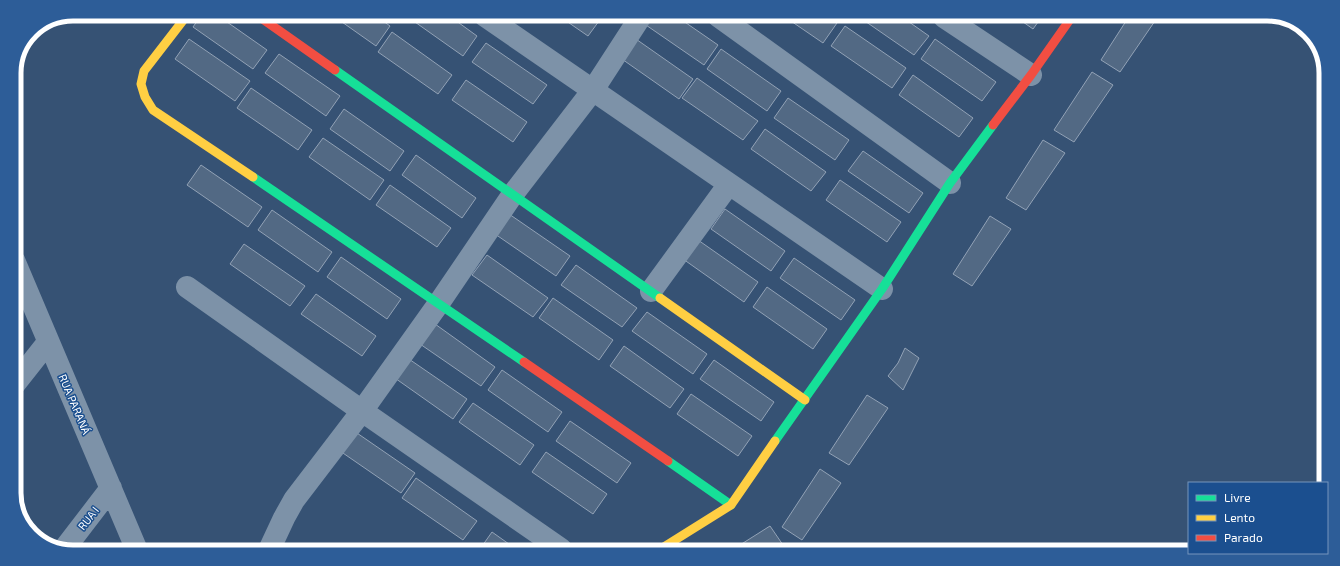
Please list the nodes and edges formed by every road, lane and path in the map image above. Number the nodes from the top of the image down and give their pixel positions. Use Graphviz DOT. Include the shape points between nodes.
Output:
graph roads {
  1 [pos="183,21"];
  2 [pos="266,21"];
  3 [pos="492,21"];
  4 [pos="639,21"];
  5 [pos="725,21"];
  6 [pos="950,21"];
  7 [pos="1069,21"];
  8 [pos="1031,74"];
  9 [pos="593,90"];
  10 [pos="950,183"];
  11 [pos="729,184"];
  12 [pos="513,194"];
  13 [pos="21,277"];
  14 [pos="186,287"];
  15 [pos="882,289"];
  16 [pos="651,292"];
  17 [pos="439,303"];
  18 [pos="48,342"];
  19 [pos="21,376"];
  20 [pos="805,400"];
  21 [pos="362,411"];
  22 [pos="111,488"];
  23 [pos="731,505"];
  24 [pos="68,544"];
  25 [pos="135,545"];
  26 [pos="272,545"];
  27 [pos="555,545"];
  28 [pos="667,545"];
  1 -- 17 [label="street" via="144,71 141,84 144,97 153,110"];
  2 -- 12 [label="street"];
  3 -- 9 [label="street"];
  4 -- 9 [label="street"];
  5 -- 10 [label="street"];
  6 -- 8 [label="street"];
  7 -- 8 [label="street"];
  8 -- 10 [label="street"];
  9 -- 11 [label="street"];
  9 -- 12 [label="street"];
  10 -- 15 [label="street"];
  11 -- 15 [label="street"];
  11 -- 16 [label="street"];
  12 -- 16 [label="street"];
  12 -- 17 [label="street"];
  13 -- 18 [label="street, RUA PARANÁ"];
  14 -- 21 [label="street"];
  15 -- 20 [label="street"];
  16 -- 20 [label="street"];
  17 -- 21 [label="street"];
  17 -- 23 [label="street"];
  18 -- 19 [label="street"];
  18 -- 22 [label="street, RUA PARANÁ"];
  20 -- 23 [label="street"];
  21 -- 26 [label="street" via="294,500"];
  21 -- 27 [label="street"];
  22 -- 24 [label="street, RUA I"];
  22 -- 25 [label="street, RUA PARANÁ"];
  23 -- 28 [label="street"];
}
